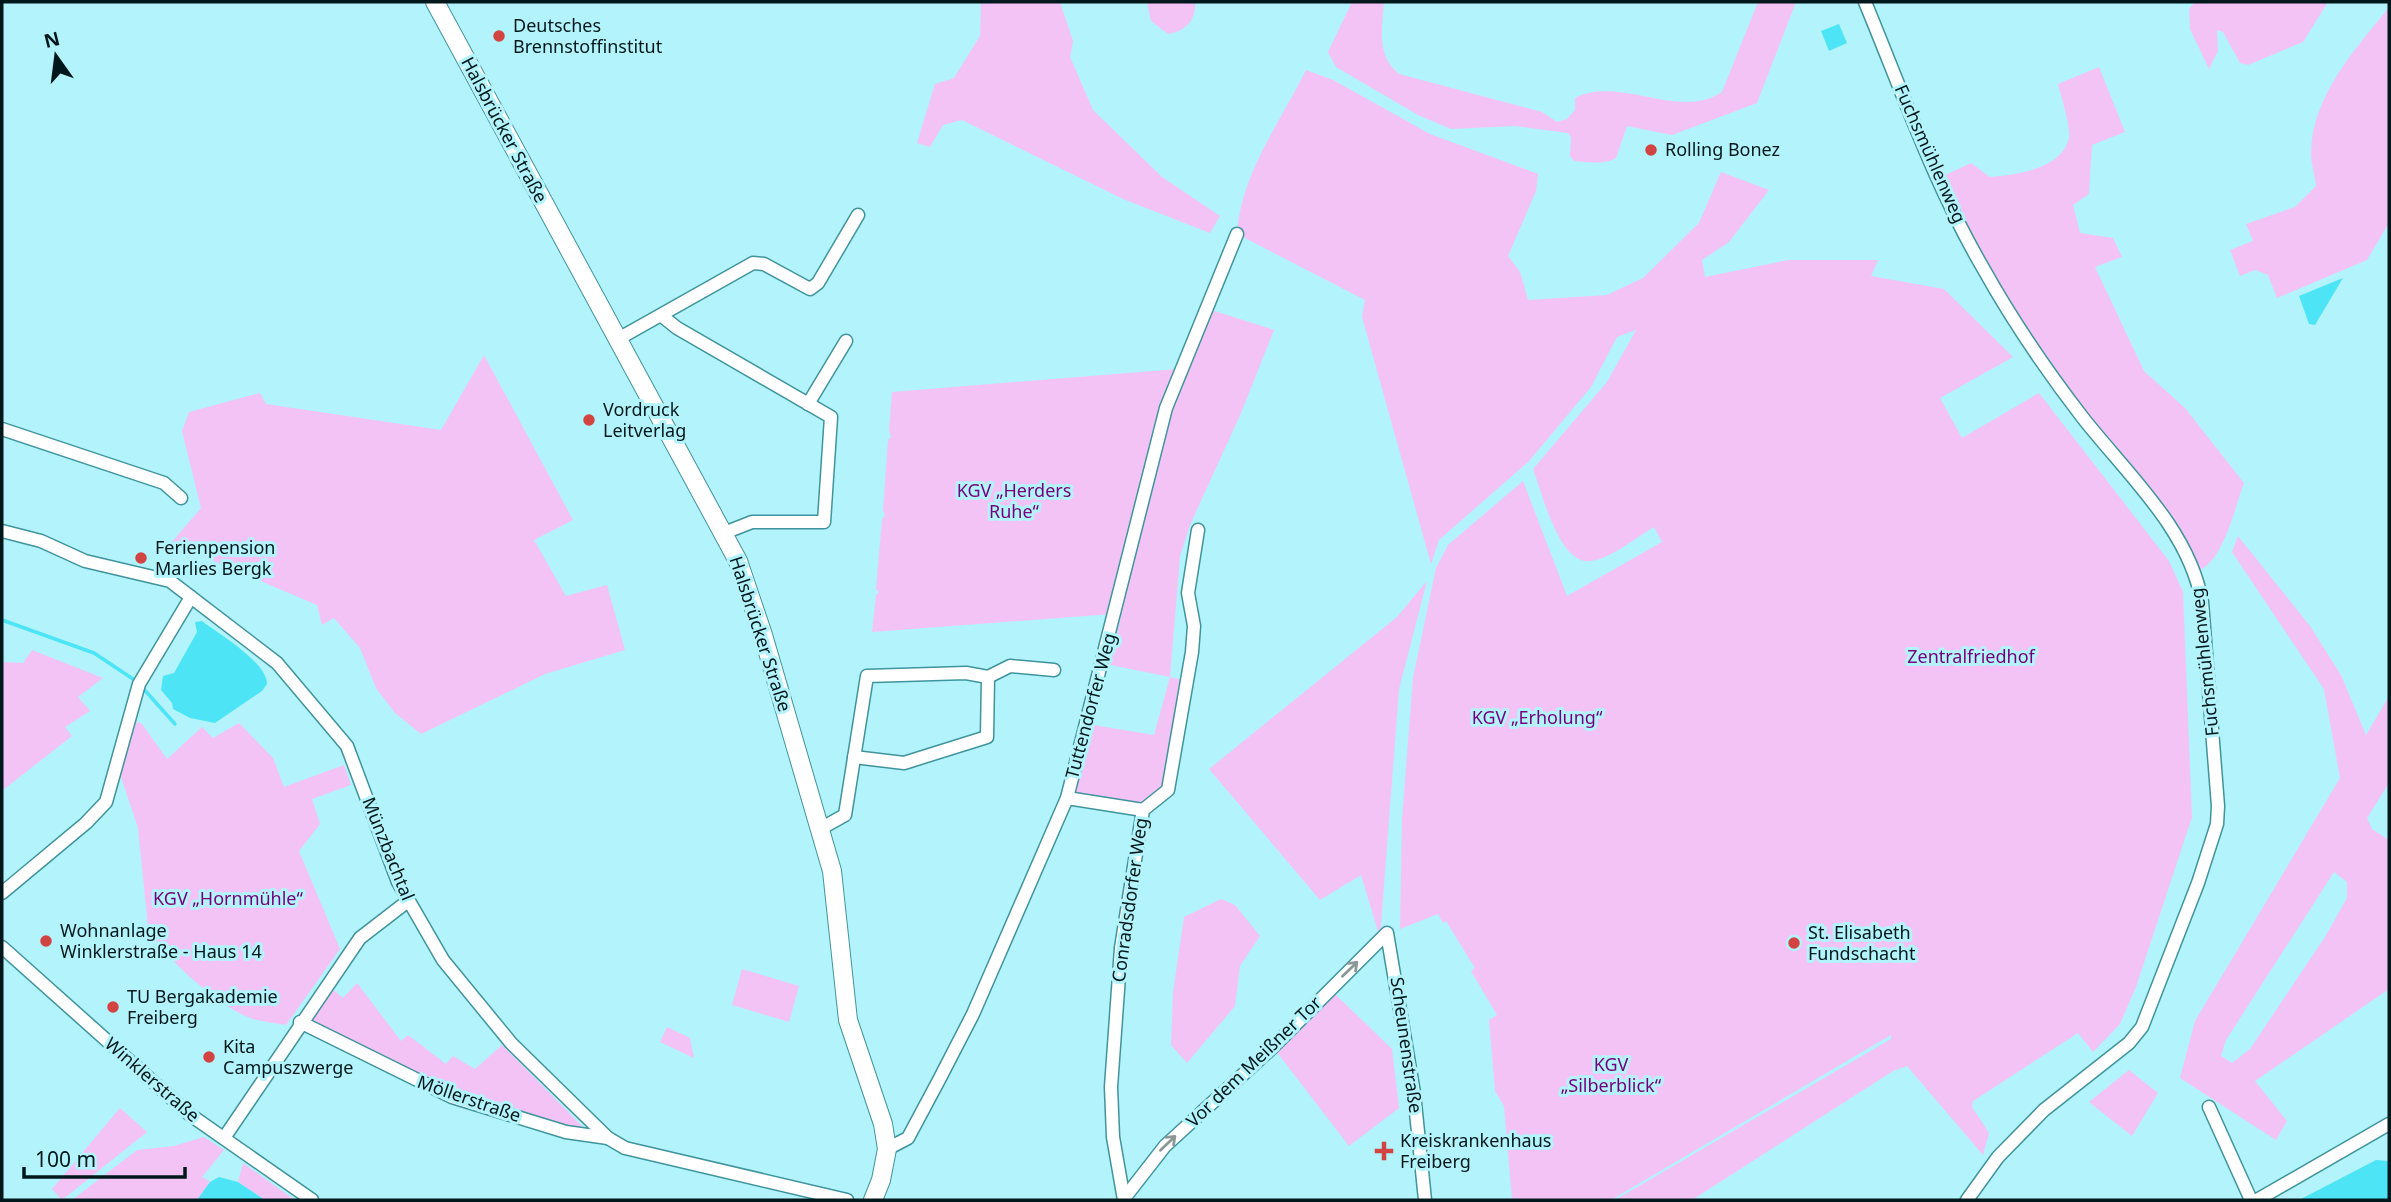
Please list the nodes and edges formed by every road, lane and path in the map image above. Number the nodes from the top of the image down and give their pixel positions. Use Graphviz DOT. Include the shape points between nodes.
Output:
graph roads {
  1 [pos="435,2"];
  2 [pos="1864,2"];
  3 [pos="858,215"];
  4 [pos="1237,234"];
  5 [pos="662,316"];
  6 [pos="618,340"];
  7 [pos="846,341"];
  8 [pos="808,404"];
  9 [pos="2,429"];
  10 [pos="181,498"];
  11 [pos="1198,530"];
  12 [pos="2,531"];
  13 [pos="724,533"];
  14 [pos="191,597"];
  15 [pos="1054,670"];
  16 [pos="988,677"];
  17 [pos="854,757"];
  18 [pos="1067,798"];
  19 [pos="1143,810"];
  20 [pos="821,829"];
  21 [pos="2,893"];
  22 [pos="408,901"];
  23 [pos="1387,933"];
  24 [pos="2,947"];
  25 [pos="300,1021"];
  26 [pos="2208,1107"];
  27 [pos="2389,1124"];
  28 [pos="224,1138"];
  29 [pos="608,1138"];
  30 [pos="887,1149"];
  31 [pos="1125,1198"];
  32 [pos="312,1200"];
  33 [pos="847,1200"];
  34 [pos="873,1200"];
  35 [pos="1425,1200"];
  36 [pos="1967,1200"];
  37 [pos="2251,1200"];
  38 [pos="2257,1200"];
  1 -- 6 [label="main road, Halsbrücker Straße"];
  2 -- 36 [label="street, Fuchsmühlenweg" via="1982,267 2055,379 2180,543 2199,585 2203,615 2217,824 2159,987 2142,1027 2129,1044 2044,1110 1994,1162"];
  3 -- 5 [label="street" via="810,289 753,262"];
  4 -- 18 [label="street, Tuttendorfer Weg" via="1166,408"];
  5 -- 6 [label="street"];
  5 -- 8 [label="street"];
  6 -- 13 [label="main road, Halsbrücker Straße"];
  7 -- 8 [label="street"];
  8 -- 13 [label="street" via="831,418 824,522 752,522"];
  9 -- 10 [label="street" via="164,483"];
  11 -- 19 [label="street, Conradsdorfer Weg" via="1188,593 1194,626 1192,652 1168,790"];
  12 -- 14 [label="street, Münzbachtal" via="41,541 85,561 159,577"];
  13 -- 20 [label="main road, Halsbrücker Straße" via="763,635"];
  14 -- 21 [label="street" via="136,693 106,802"];
  14 -- 22 [label="street, Münzbachtal" via="268,655 341,737"];
  15 -- 16 [label="street" via="1010,666"];
  16 -- 17 [label="street" via="987,737 904,763"];
  16 -- 17 [label="street" via="966,673 867,676"];
  17 -- 20 [label="street" via="845,815"];
  18 -- 19 [label="street"];
  18 -- 30 [label="street, Tuttendorfer Weg" via="973,1014 908,1138"];
  19 -- 31 [label="street, Conradsdorfer Weg" via="1121,948 1111,1087 1113,1137"];
  20 -- 30 [label="main road, Halsbrücker Straße" via="832,871 848,1020"];
  22 -- 25 [label="street" via="360,938"];
  22 -- 29 [label="street, Münzbachtal" via="443,960 478,1006"];
  31 -- 23 [label="street, Vor dem Meißner Tor, one-way" via="1165,1146"];
  23 -- 35 [label="street, Scheunenstraße" via="1414,1093"];
  24 -- 28 [label="street, Winklerstraße" via="189,1114"];
  25 -- 28 [label="street"];
  25 -- 29 [label="street, Möllerstraße" via="452,1097 566,1132"];
  26 -- 37 [label="street"];
  27 -- 38 [label="street"];
  28 -- 32 [label="street, Winklerstraße"];
  29 -- 33 [label="street, Münzbachtal" via="625,1148"];
  30 -- 34 [label="main road, Halsbrücker Straße"];
}
